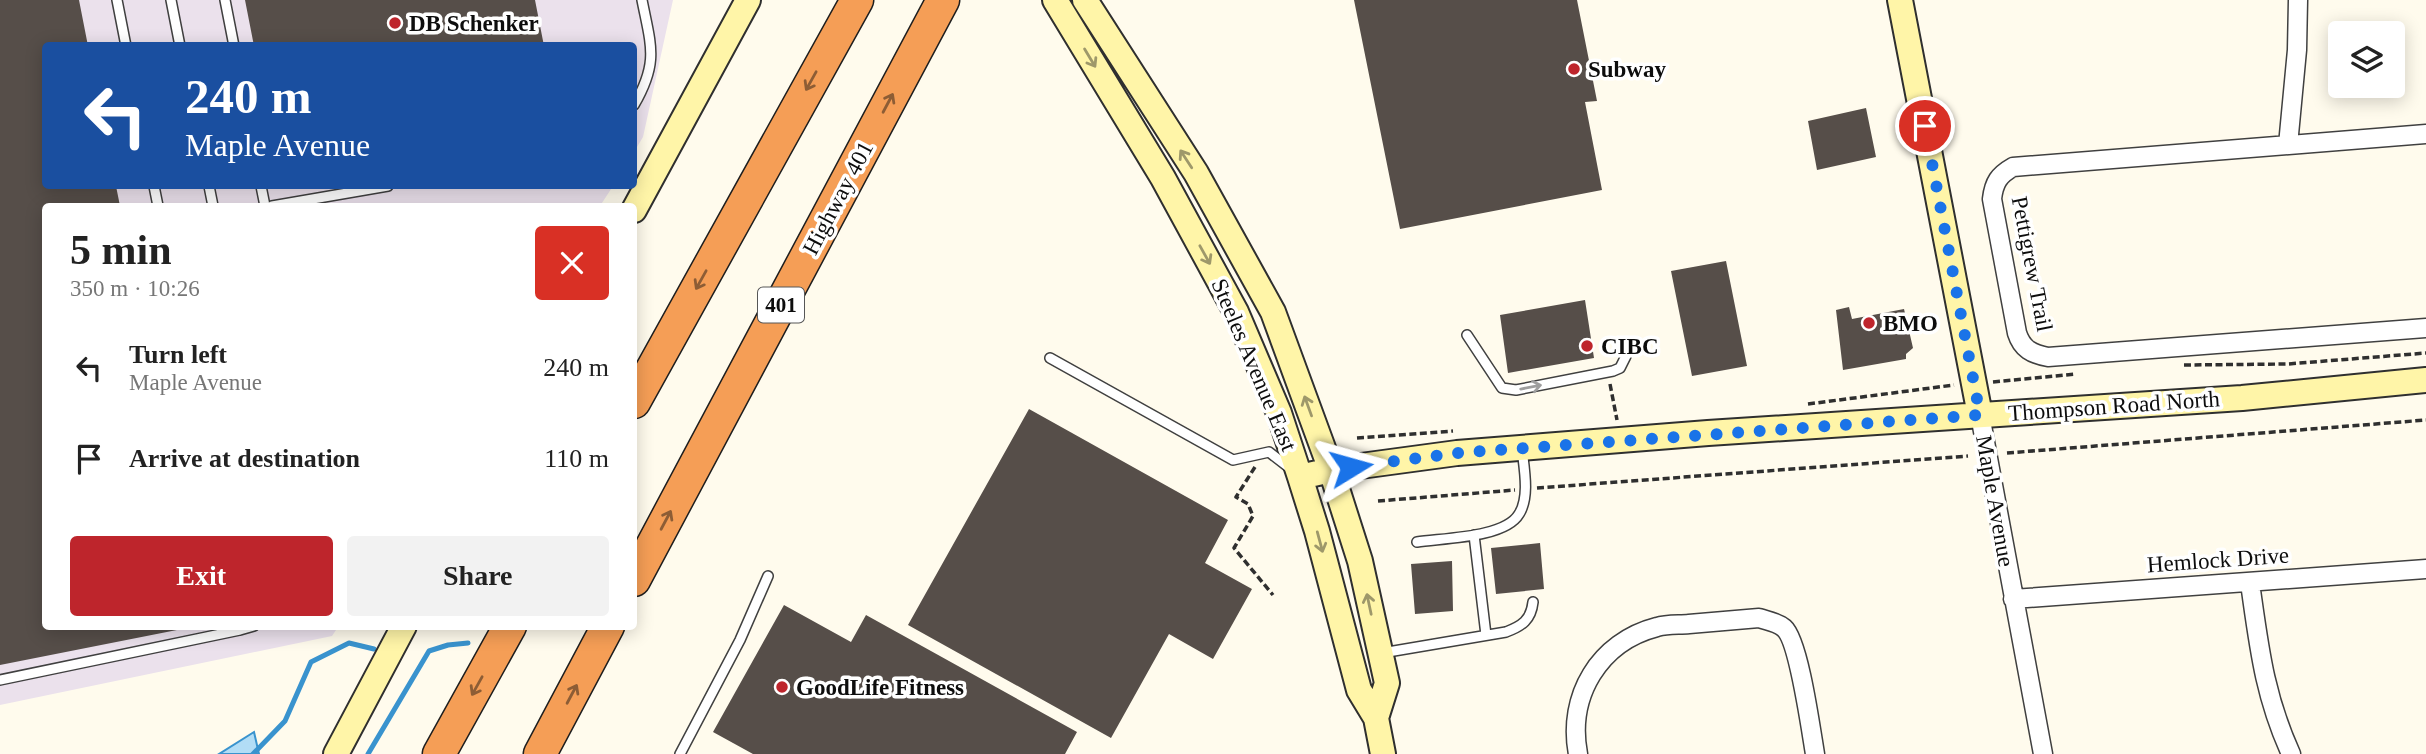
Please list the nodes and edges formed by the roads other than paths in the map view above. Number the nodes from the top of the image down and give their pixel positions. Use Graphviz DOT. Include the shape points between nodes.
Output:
graph roads {
  1 [pos="117,0"];
  2 [pos="171,0"];
  3 [pos="225,0"];
  4 [pos="642,0"];
  5 [pos="748,0"];
  6 [pos="857,0"];
  7 [pos="943,0"];
  8 [pos="1055,0"];
  9 [pos="1085,0"];
  10 [pos="1900,0"];
  11 [pos="2298,0"];
  12 [pos="125,42"];
  13 [pos="179,42"];
  14 [pos="233,42"];
  15 [pos="637,99"];
  16 [pos="2426,134"];
  17 [pos="2288,145"];
  18 [pos="371,189"];
  19 [pos="289,203"];
  20 [pos="637,204"];
  21 [pos="2426,328"];
  22 [pos="1467,335"];
  23 [pos="1626,356"];
  24 [pos="1050,358"];
  25 [pos="2426,380"];
  26 [pos="637,397"];
  27 [pos="1980,415"];
  28 [pos="1521,448"];
  29 [pos="1331,470"];
  30 [pos="1300,477"];
  31 [pos="1474,535"];
  32 [pos="1417,542"];
  33 [pos="2426,569"];
  34 [pos="637,574"];
  35 [pos="768,576"];
  36 [pos="2250,583"];
  37 [pos="2013,599"];
  38 [pos="1533,602"];
  39 [pos="231,630"];
  40 [pos="402,630"];
  41 [pos="508,630"];
  42 [pos="606,630"];
  43 [pos="1486,635"];
  44 [pos="1380,653"];
  45 [pos="0,680"];
  46 [pos="1376,718"];
  47 [pos="336,754"];
  48 [pos="439,754"];
  49 [pos="540,754"];
  50 [pos="680,754"];
  51 [pos="1383,754"];
  52 [pos="1577,754"];
  53 [pos="1815,754"];
  54 [pos="2043,754"];
  55 [pos="2291,754"];
  1 -- 12 [label="lane"];
  2 -- 13 [label="lane"];
  3 -- 14 [label="lane"];
  4 -- 15 [label="lane" via="652,52"];
  5 -- 20 [label="main road"];
  6 -- 26 [label="highway, one-way"];
  34 -- 7 [label="highway, Highway 401 / 401, one-way"];
  8 -- 30 [label="main road, Steeles Avenue East, one-way" via="1163,178 1237,312"];
  29 -- 9 [label="main road, Steeles Avenue East, one-way" via="1267,300 1196,173"];
  10 -- 27 [label="main road, Maple Avenue"];
  11 -- 17 [label="street"];
  16 -- 17 [label="street, Pettigrew Trail"];
  17 -- 21 [label="street, Pettigrew Trail" via="2027,165 2000,175 1992,199 2021,344 2048,357"];
  18 -- 19 [label="lane"];
  22 -- 23 [label="lane, one-way" via="1503,388 1516,390 1620,368"];
  24 -- 30 [label="lane" via="1233,460 1269,452"];
  25 -- 27 [label="main road, Thompson Road North" via="2242,398"];
  27 -- 28 [label="main road, Thompson Road North"];
  27 -- 37 [label="street, Maple Avenue"];
  28 -- 29 [label="main road, Thompson Road North"];
  28 -- 31 [label="lane" via="1525,477 1520,514 1505,527"];
  29 -- 30 [label="main road, Thompson Road North"];
  44 -- 29 [label="main road, Steeles Avenue East, one-way" via="1360,561"];
  30 -- 46 [label="main road, Steeles Avenue East, one-way" via="1359,690"];
  31 -- 32 [label="lane"];
  31 -- 43 [label="lane"];
  33 -- 36 [label="street, Hemlock Drive"];
  35 -- 50 [label="lane"];
  36 -- 37 [label="street, Hemlock Drive"];
  36 -- 55 [label="street" via="2260,661 2276,721"];
  37 -- 54 [label="street, Maple Avenue"];
  38 -- 43 [label="lane" via="1521,627"];
  39 -- 45 [label="lane"];
  40 -- 47 [label="main road"];
  41 -- 48 [label="highway, one-way"];
  49 -- 42 [label="highway, one-way"];
  43 -- 44 [label="lane"];
  44 -- 46 [label="main road, Steeles Avenue East" via="1387,683"];
  46 -- 51 [label="main road, Steeles Avenue East"];
  52 -- 53 [label="street" via="1578,698 1595,667 1622,641 1658,626 1759,618 1774,622 1790,636"];
}
